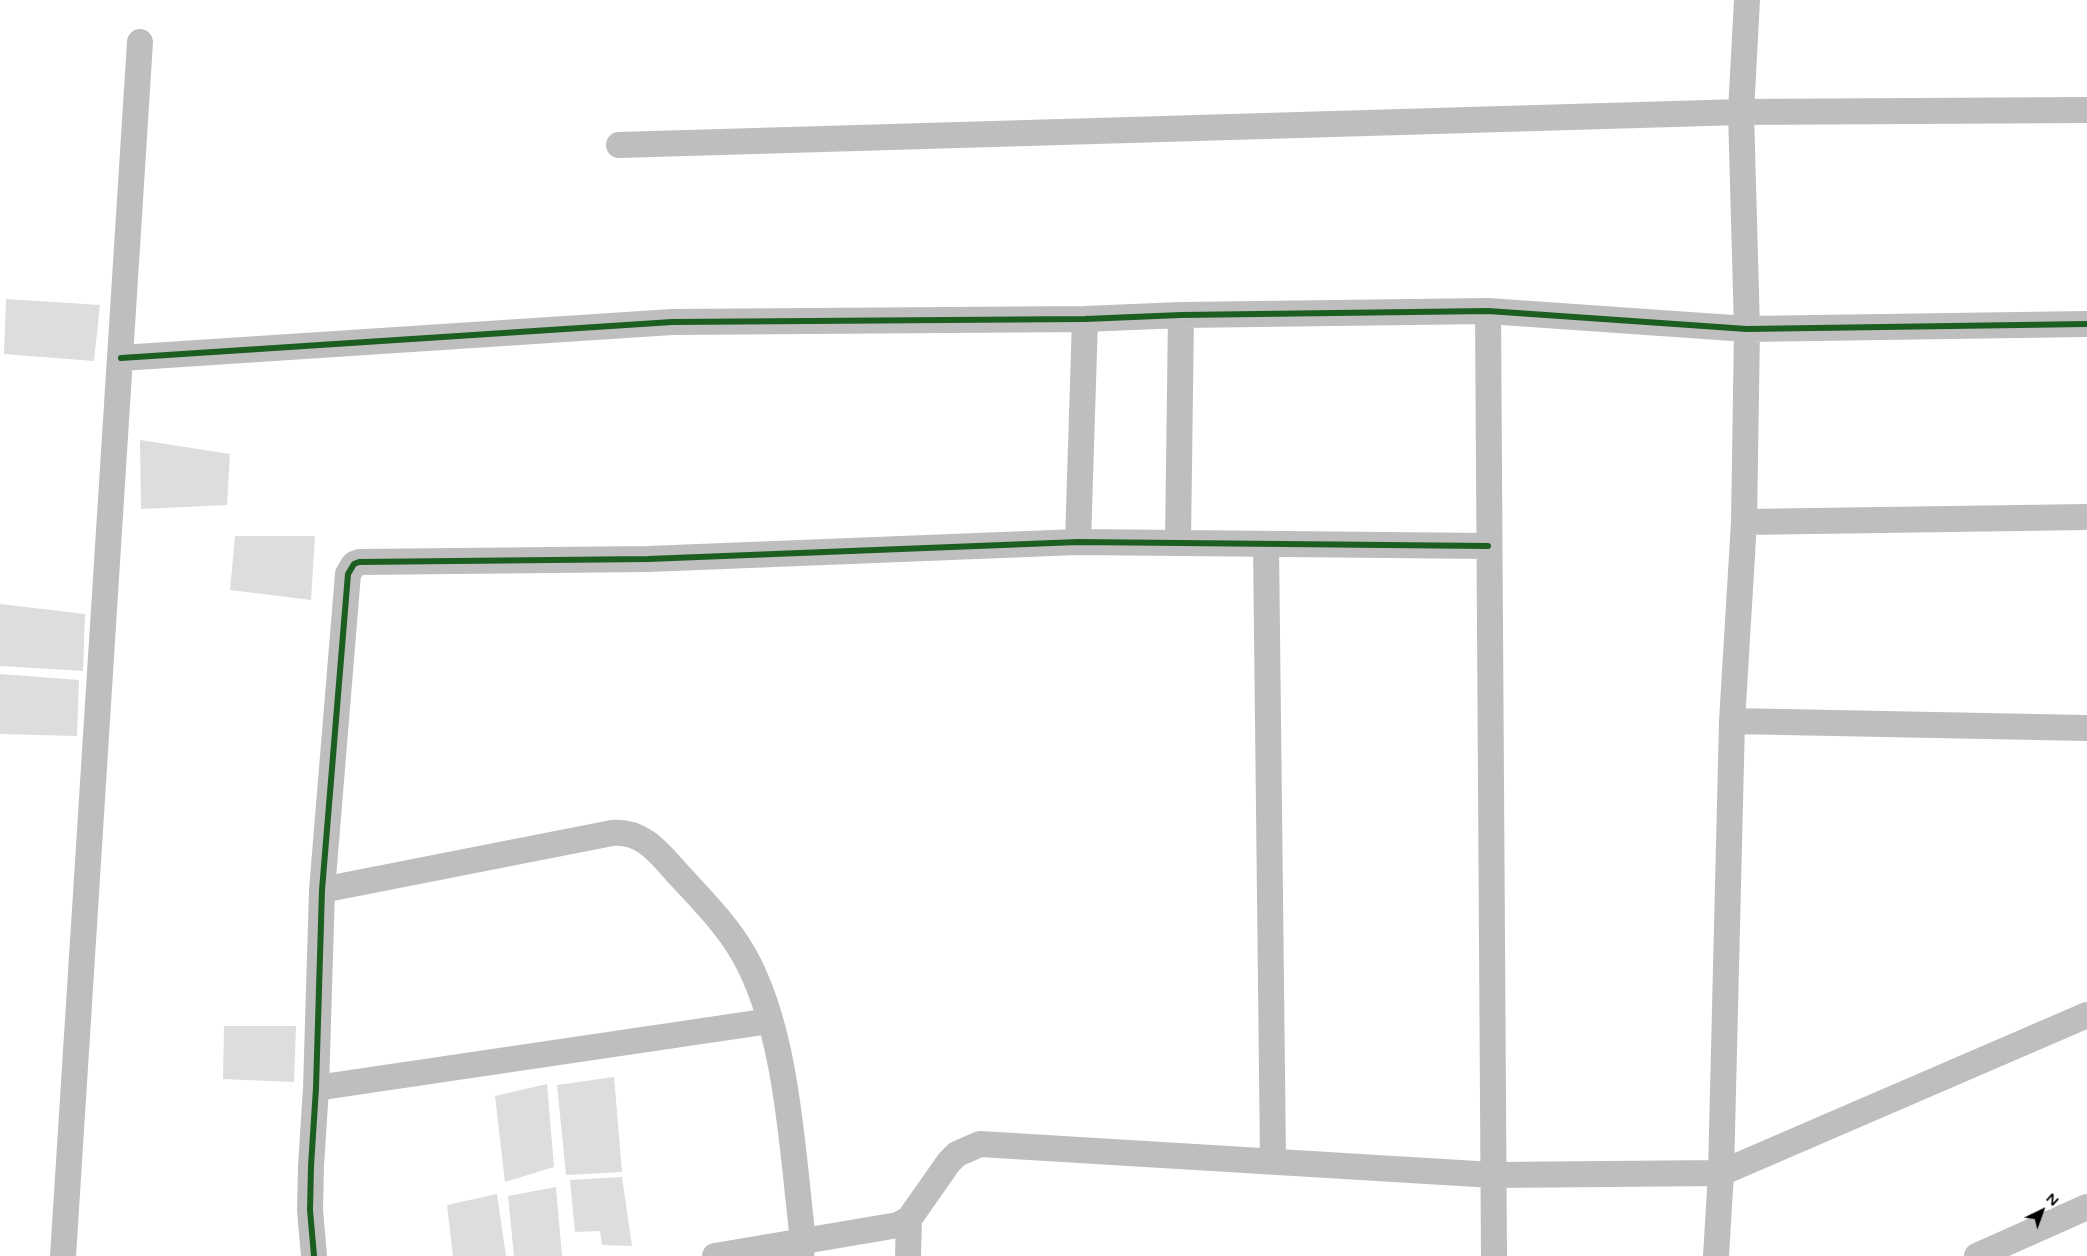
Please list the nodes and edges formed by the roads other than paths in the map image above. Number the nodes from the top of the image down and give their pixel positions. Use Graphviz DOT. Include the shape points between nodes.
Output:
graph roads {
  1 [pos="1747,0"];
  2 [pos="140,42"];
  3 [pos="2087,110"];
  4 [pos="1741,112"];
  5 [pos="619,145"];
  6 [pos="1488,311"];
  7 [pos="1181,315"];
  8 [pos="1085,319"];
  9 [pos="2087,324"];
  10 [pos="1747,329"];
  11 [pos="121,358"];
  12 [pos="2087,517"];
  13 [pos="1744,522"];
  14 [pos="1078,542"];
  15 [pos="1178,542"];
  16 [pos="1266,545"];
  17 [pos="1488,546"];
  18 [pos="1732,721"];
  19 [pos="2087,728"];
  20 [pos="322,890"];
  21 [pos="2087,1015"];
  22 [pos="770,1020"];
  23 [pos="316,1088"];
  24 [pos="1273,1160"];
  25 [pos="1721,1173"];
  26 [pos="1493,1175"];
  27 [pos="2087,1207"];
  28 [pos="909,1219"];
  29 [pos="802,1248"];
  30 [pos="63,1256"];
  31 [pos="314,1256"];
  32 [pos="715,1256"];
  33 [pos="908,1256"];
  34 [pos="1494,1256"];
  35 [pos="1716,1256"];
  36 [pos="1977,1256"];
  1 -- 4 [label="street"];
  2 -- 11 [label="street"];
  3 -- 4 [label="street"];
  4 -- 5 [label="street"];
  4 -- 10 [label="street"];
  6 -- 7 [label="street"];
  6 -- 10 [label="street"];
  6 -- 17 [label="street"];
  7 -- 8 [label="street"];
  7 -- 15 [label="street"];
  8 -- 11 [label="street" via="672,322"];
  8 -- 14 [label="street"];
  9 -- 10 [label="street"];
  10 -- 13 [label="street"];
  11 -- 30 [label="street"];
  12 -- 13 [label="street"];
  13 -- 18 [label="street"];
  14 -- 15 [label="street"];
  14 -- 20 [label="street" via="648,559 354,564 348,574"];
  15 -- 16 [label="street"];
  16 -- 17 [label="street"];
  16 -- 24 [label="street"];
  17 -- 26 [label="street"];
  18 -- 19 [label="street"];
  18 -- 25 [label="street"];
  20 -- 22 [label="street" via="612,833 632,835 651,845 724,924 751,969"];
  20 -- 23 [label="street"];
  21 -- 25 [label="street"];
  22 -- 23 [label="street"];
  22 -- 29 [label="street" via="784,1087"];
  23 -- 31 [label="street" via="310,1210"];
  24 -- 26 [label="street"];
  24 -- 28 [label="street" via="980,1144 957,1154 949,1162"];
  25 -- 26 [label="street"];
  25 -- 35 [label="street"];
  26 -- 34 [label="street"];
  27 -- 36 [label="street"];
  28 -- 29 [label="street" via="898,1225"];
  28 -- 33 [label="street"];
  29 -- 32 [label="street"];
}
